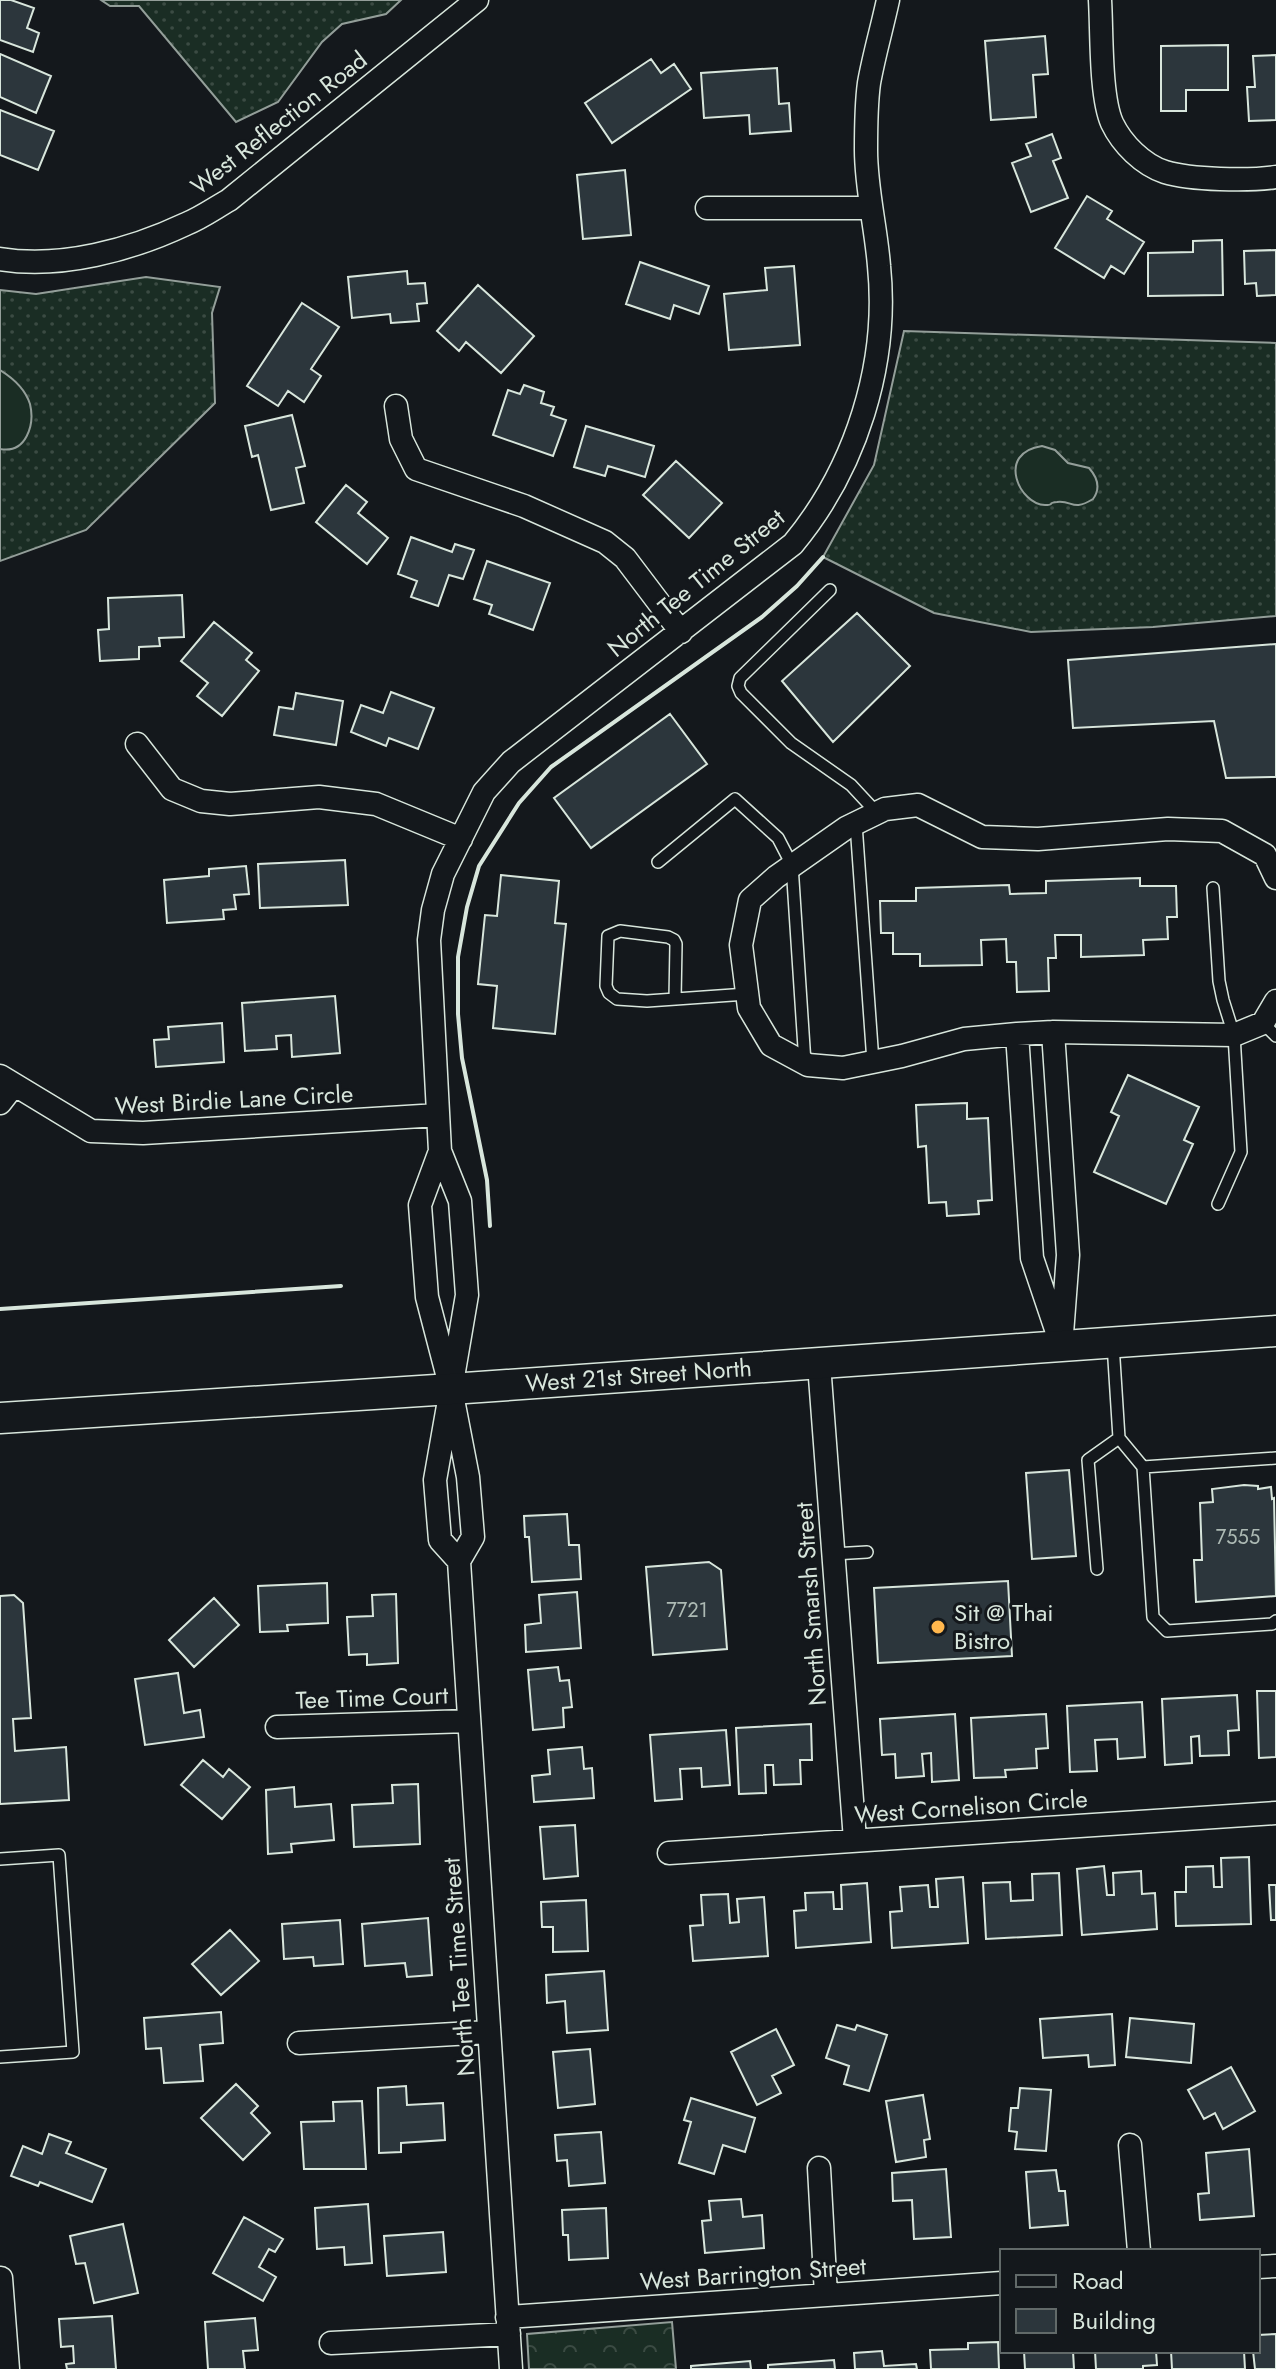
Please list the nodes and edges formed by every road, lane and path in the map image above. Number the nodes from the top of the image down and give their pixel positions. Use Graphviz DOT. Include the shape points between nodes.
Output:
graph roads {
  1 [pos="477,0"];
  2 [pos="888,0"];
  3 [pos="1100,0"];
  4 [pos="1276,177"];
  5 [pos="707,208"];
  6 [pos="871,208"];
  7 [pos="0,259"];
  8 [pos="396,406"];
  9 [pos="830,590"];
  10 [pos="681,632"];
  11 [pos="137,744"];
  12 [pos="877,813"];
  13 [pos="856,824"];
  14 [pos="461,839"];
  15 [pos="1271,851"];
  16 [pos="658,862"];
  17 [pos="792,865"];
  18 [pos="1276,878"];
  19 [pos="1213,888"];
  20 [pos="747,994"];
  21 [pos="675,999"];
  22 [pos="1276,1001"];
  23 [pos="1269,1030"];
  24 [pos="1053,1032"];
  25 [pos="1017,1034"];
  26 [pos="1234,1035"];
  27 [pos="873,1062"];
  28 [pos="805,1064"];
  29 [pos="7,1080"];
  30 [pos="0,1103"];
  31 [pos="438,1115"];
  32 [pos="440,1151"];
  33 [pos="1218,1204"];
  34 [pos="1276,1331"];
  35 [pos="1113,1343"];
  36 [pos="1062,1347"];
  37 [pos="819,1364"];
  38 [pos="451,1389"];
  39 [pos="0,1418"];
  40 [pos="1119,1438"];
  41 [pos="1276,1458"];
  42 [pos="1143,1467"];
  43 [pos="867,1552"];
  44 [pos="833,1554"];
  45 [pos="459,1561"];
  46 [pos="1097,1569"];
  47 [pos="1276,1621"];
  48 [pos="469,1721"];
  49 [pos="277,1727"];
  50 [pos="1276,1813"];
  51 [pos="855,1840"];
  52 [pos="669,1853"];
  53 [pos="0,1859"];
  54 [pos="489,2032"];
  55 [pos="299,2043"];
  56 [pos="0,2057"];
  57 [pos="1130,2145"];
  58 [pos="819,2168"];
  59 [pos="1139,2249"];
  60 [pos="1,2278"];
  61 [pos="1000,2283"];
  62 [pos="826,2295"];
  63 [pos="508,2326"];
  64 [pos="331,2343"];
  65 [pos="8,2369"];
  66 [pos="511,2369"];
  1 -- 7 [label="street, West Reflection Road" via="229,200 187,224 92,255 53,262"];
  2 -- 6 [label="street, North Tee Time Street" via="869,86 866,153"];
  3 -- 4 [label="street" via="1105,88 1112,122 1127,146 1166,173"];
  5 -- 6 [label="street"];
  6 -- 10 [label="street, North Tee Time Street" via="880,269 878,343 862,418 834,487 793,544"];
  8 -- 10 [label="street" via="401,439 416,469 524,506 605,542 625,558"];
  9 -- 12 [label="lane" via="740,678 738,686 791,743 851,785"];
  10 -- 14 [label="street, North Tee Time Street" via="511,762 484,792"];
  11 -- 14 [label="street" via="172,789 201,801 319,797 376,804"];
  12 -- 13 [label="street"];
  12 -- 15 [label="street" via="918,805 982,837 1222,831"];
  13 -- 17 [label="street"];
  13 -- 27 [label="lane"];
  14 -- 31 [label="street, North Tee Time Street" via="443,874 429,940"];
  15 -- 18 [label="street"];
  16 -- 17 [label="lane" via="735,799 778,838"];
  17 -- 20 [label="street" via="750,900 741,945"];
  17 -- 28 [label="lane"];
  19 -- 26 [label="lane" via="1219,981"];
  20 -- 21 [label="lane"];
  20 -- 28 [label="street" via="749,1008 771,1045"];
  21 -- 21 [label="lane" via="617,999 609,993 608,936 620,931 674,940"];
  22 -- 23 [label="street"];
  23 -- 26 [label="street"];
  24 -- 25 [label="street"];
  24 -- 26 [label="street"];
  24 -- 36 [label="street" via="1068,1255"];
  25 -- 27 [label="street" via="964,1039"];
  25 -- 36 [label="street" via="1032,1258"];
  26 -- 33 [label="lane" via="1241,1152"];
  27 -- 28 [label="street" via="843,1068"];
  29 -- 30 [label="street"];
  29 -- 31 [label="street, West Birdie Lane Circle" via="91,1131 143,1133"];
  31 -- 32 [label="street, North Tee Time Street"];
  32 -- 38 [label="street, North Tee Time Street" via="460,1201 467,1295"];
  32 -- 38 [label="street, North Tee Time Street" via="420,1205 427,1297"];
  34 -- 35 [label="main road, West 21st Street North"];
  35 -- 36 [label="main road, West 21st Street North"];
  35 -- 40 [label="lane"];
  36 -- 37 [label="main road, West 21st Street North"];
  37 -- 38 [label="main road, West 21st Street North"];
  37 -- 44 [label="street, North Smarsh Street"];
  38 -- 39 [label="main road, West 21st Street North"];
  38 -- 45 [label="street, North Tee Time Street" via="473,1537"];
  38 -- 45 [label="street, North Tee Time Street" via="435,1480 440,1540"];
  40 -- 42 [label="lane"];
  40 -- 46 [label="lane" via="1088,1460"];
  41 -- 42 [label="lane"];
  42 -- 47 [label="lane" via="1153,1617 1167,1631"];
  43 -- 44 [label="lane"];
  44 -- 51 [label="street, North Smarsh Street"];
  45 -- 48 [label="street, North Tee Time Street"];
  48 -- 49 [label="street, Tee Time Court"];
  48 -- 54 [label="street, North Tee Time Street"];
  50 -- 51 [label="street, West Cornelison Circle"];
  51 -- 52 [label="street, West Cornelison Circle"];
  53 -- 56 [label="lane" via="59,1855 73,2052"];
  54 -- 55 [label="street"];
  54 -- 63 [label="street, North Tee Time Street"];
  57 -- 59 [label="street"];
  58 -- 62 [label="street"];
  60 -- 65 [label="street"];
  61 -- 62 [label="street, West Barrington Street"];
  62 -- 63 [label="street, West Barrington Street"];
  63 -- 64 [label="street, West Barrington Street"];
  63 -- 66 [label="street, North Tee Time Street"];
}
